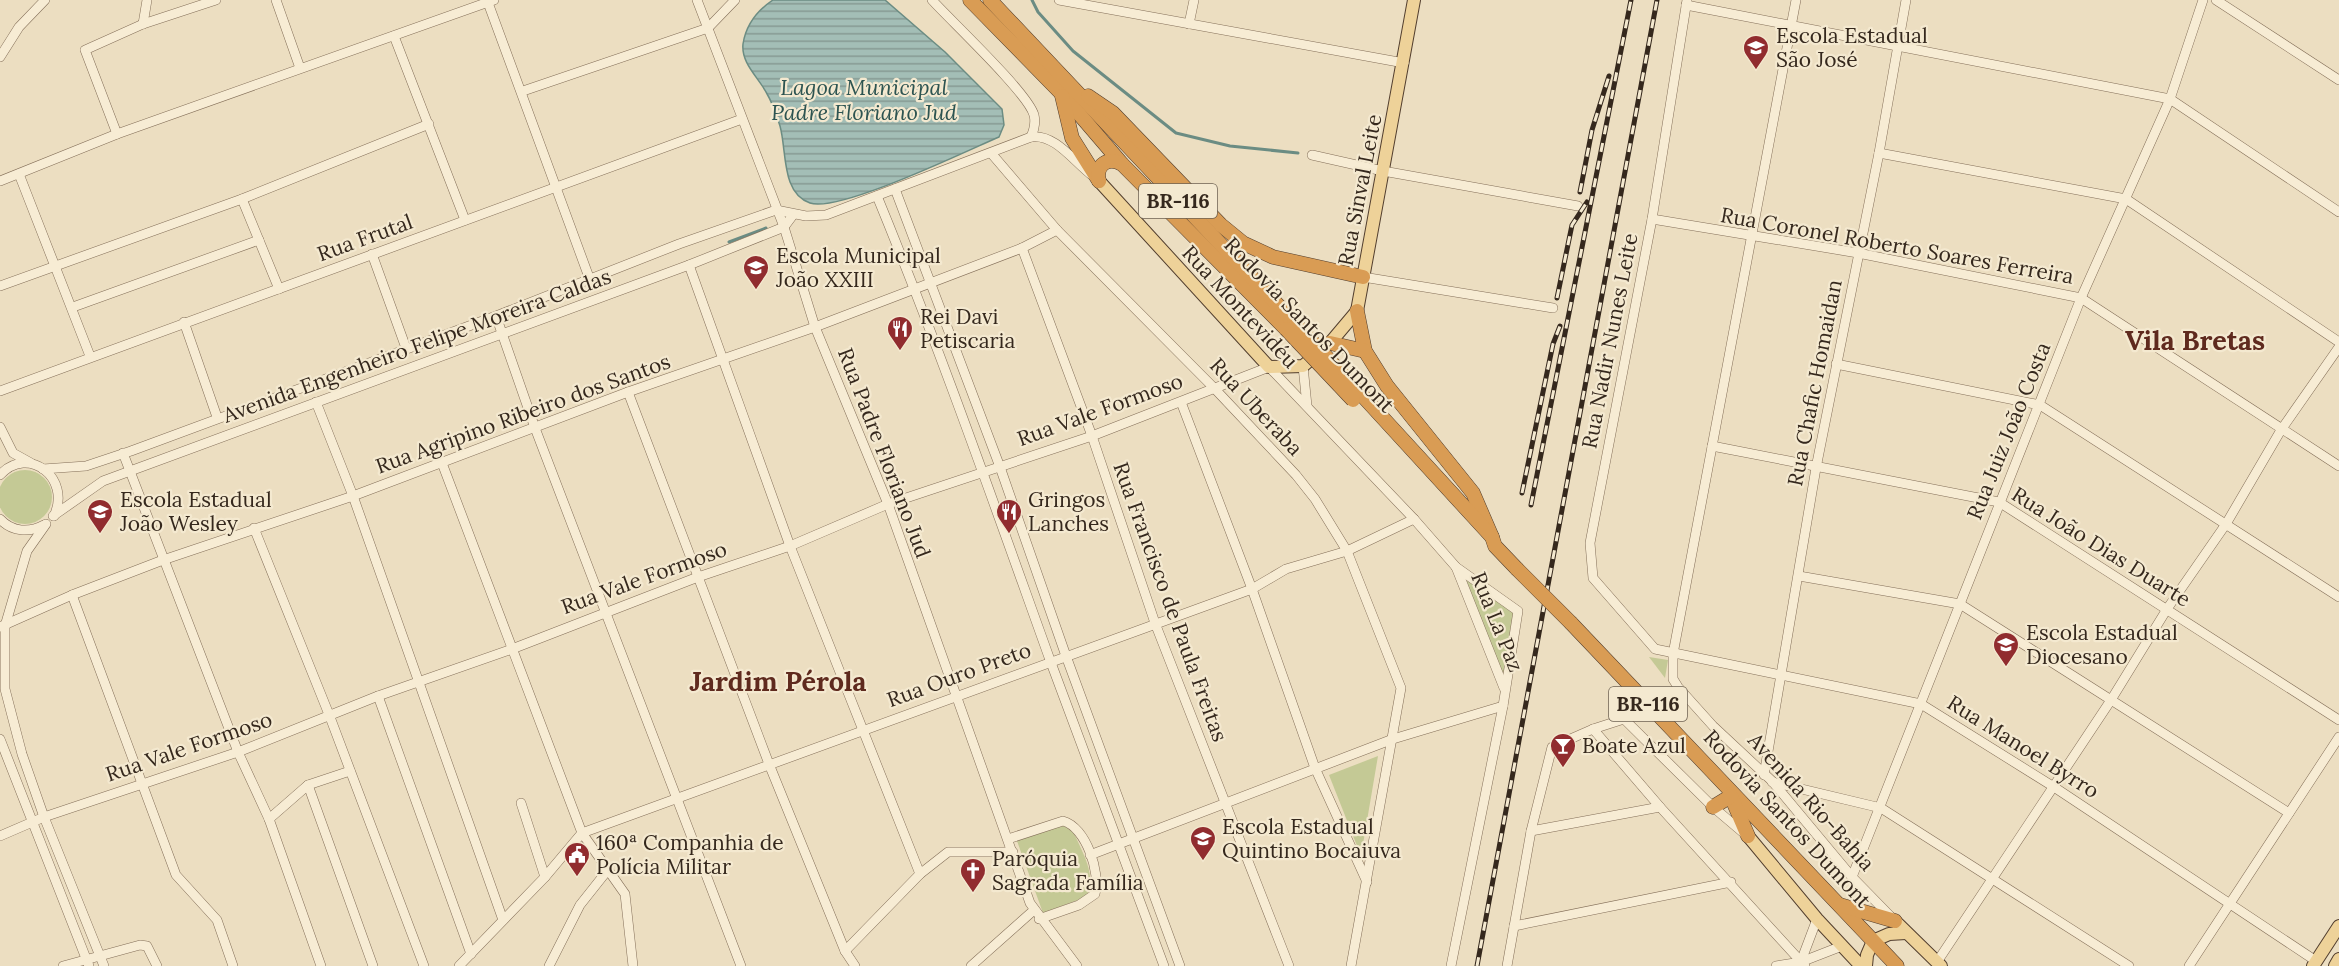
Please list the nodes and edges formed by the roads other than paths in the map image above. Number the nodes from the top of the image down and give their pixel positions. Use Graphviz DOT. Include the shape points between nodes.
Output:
graph roads {
  1 [pos="45,0"];
  2 [pos="147,0"];
  3 [pos="216,0"];
  4 [pos="276,0"];
  5 [pos="697,0"];
  6 [pos="735,0"];
  7 [pos="932,0"];
  8 [pos="970,0"];
  9 [pos="990,0"];
  10 [pos="1059,0"];
  11 [pos="1194,0"];
  12 [pos="1414,0"];
  13 [pos="1796,0"];
  14 [pos="1906,0"];
  15 [pos="2203,0"];
  16 [pos="2217,0"];
  17 [pos="489,1"];
  18 [pos="1687,3"];
  19 [pos="143,24"];
  20 [pos="1189,24"];
  21 [pos="1791,25"];
  22 [pos="708,28"];
  23 [pos="394,36"];
  24 [pos="1899,45"];
  25 [pos="0,57"];
  26 [pos="1404,63"];
  27 [pos="300,68"];
  28 [pos="1064,78"];
  29 [pos="2339,80"];
  30 [pos="523,91"];
  31 [pos="1062,94"];
  32 [pos="2170,99"];
  33 [pos="742,119"];
  34 [pos="429,124"];
  35 [pos="117,134"];
  36 [pos="1031,137"];
  37 [pos="991,153"];
  38 [pos="1879,153"];
  39 [pos="1312,155"];
  40 [pos="1122,164"];
  41 [pos="1383,171"];
  42 [pos="19,174"];
  43 [pos="0,181"];
  44 [pos="1099,181"];
  45 [pos="554,189"];
  46 [pos="895,189"];
  47 [pos="876,196"];
  48 [pos="242,199"];
  49 [pos="2127,199"];
  50 [pos="1578,206"];
  51 [pos="776,210"];
  52 [pos="2339,212"];
  53 [pos="794,215"];
  54 [pos="1652,219"];
  55 [pos="465,220"];
  56 [pos="784,227"];
  57 [pos="1057,230"];
  58 [pos="1752,237"];
  59 [pos="259,240"];
  60 [pos="1022,248"];
  61 [pos="1858,253"];
  62 [pos="372,254"];
  63 [pos="689,265"];
  64 [pos="56,267"];
  65 [pos="1363,278"];
  66 [pos="590,280"];
  67 [pos="931,282"];
  68 [pos="0,286"];
  69 [pos="279,289"];
  70 [pos="915,289"];
  71 [pos="2081,298"];
  72 [pos="72,307"];
  73 [pos="1553,308"];
  74 [pos="1357,311"];
  75 [pos="495,316"];
  76 [pos="184,322"];
  77 [pos="1290,326"];
  78 [pos="815,327"];
  79 [pos="503,334"];
  80 [pos="2339,342"];
  81 [pos="1330,343"];
  82 [pos="2339,347"];
  83 [pos="406,348"];
  84 [pos="1365,351"];
  85 [pos="90,356"];
  86 [pos="723,360"];
  87 [pos="1836,364"];
  88 [pos="1303,366"];
  89 [pos="1269,367"];
  90 [pos="1215,389"];
  91 [pos="0,391"];
  92 [pos="628,392"];
  93 [pos="316,402"];
  94 [pos="1180,402"];
  95 [pos="2040,405"];
  96 [pos="1308,408"];
  97 [pos="217,417"];
  98 [pos="0,427"];
  99 [pos="535,428"];
  100 [pos="2281,430"];
  101 [pos="1092,436"];
  102 [pos="1712,446"];
  103 [pos="123,453"];
  104 [pos="442,463"];
  105 [pos="33,464"];
  106 [pos="2339,466"];
  107 [pos="1000,467"];
  108 [pos="44,468"];
  109 [pos="1816,468"];
  110 [pos="130,472"];
  111 [pos="984,473"];
  112 [pos="0,476"];
  113 [pos="353,496"];
  114 [pos="1999,502"];
  115 [pos="888,504"];
  116 [pos="54,516"];
  117 [pos="0,519"];
  118 [pos="1414,519"];
  119 [pos="46,524"];
  120 [pos="2226,524"];
  121 [pos="254,528"];
  122 [pos="1493,542"];
  123 [pos="790,546"];
  124 [pos="1347,551"];
  125 [pos="163,560"];
  126 [pos="1456,567"];
  127 [pos="1799,576"];
  128 [pos="698,577"];
  129 [pos="1252,589"];
  130 [pos="72,595"];
  131 [pos="2339,597"];
  132 [pos="1960,604"];
  133 [pos="2167,609"];
  134 [pos="606,611"];
  135 [pos="1155,623"];
  136 [pos="2,626"];
  137 [pos="512,649"];
  138 [pos="1673,654"];
  139 [pos="1066,656"];
  140 [pos="1050,662"];
  141 [pos="1783,674"];
  142 [pos="419,682"];
  143 [pos="1504,690"];
  144 [pos="956,695"];
  145 [pos="378,696"];
  146 [pos="2111,700"];
  147 [pos="1921,704"];
  148 [pos="1503,706"];
  149 [pos="330,717"];
  150 [pos="2339,720"];
  151 [pos="1593,729"];
  152 [pos="861,730"];
  153 [pos="2339,737"];
  154 [pos="0,738"];
  155 [pos="1393,739"];
  156 [pos="238,752"];
  157 [pos="768,764"];
  158 [pos="1315,768"];
  159 [pos="350,771"];
  160 [pos="1764,775"];
  161 [pos="1772,782"];
  162 [pos="144,783"];
  163 [pos="308,785"];
  164 [pos="2054,787"];
  165 [pos="1728,790"];
  166 [pos="676,799"];
  167 [pos="1223,802"];
  168 [pos="521,803"];
  169 [pos="1660,807"];
  170 [pos="1713,807"];
  171 [pos="1881,808"];
  172 [pos="2289,813"];
  173 [pos="44,817"];
  174 [pos="269,819"];
  175 [pos="32,823"];
  176 [pos="1531,831"];
  177 [pos="582,833"];
  178 [pos="0,836"];
  179 [pos="1748,836"];
  180 [pos="1008,838"];
  181 [pos="1135,840"];
  182 [pos="1120,845"];
  183 [pos="1013,852"];
  184 [pos="1090,855"];
  185 [pos="608,870"];
  186 [pos="920,874"];
  187 [pos="545,877"];
  188 [pos="1852,877"];
  189 [pos="1994,878"];
  190 [pos="1367,882"];
  191 [pos="1731,882"];
  192 [pos="2229,904"];
  193 [pos="1838,905"];
  194 [pos="1037,914"];
  195 [pos="1817,919"];
  196 [pos="503,920"];
  197 [pos="1894,921"];
  198 [pos="1514,926"];
  199 [pos="2339,926"];
  200 [pos="1906,933"];
  201 [pos="1873,941"];
  202 [pos="1842,946"];
  203 [pos="845,951"];
  204 [pos="471,954"];
  205 [pos="101,955"];
  206 [pos="2339,959"];
  207 [pos="88,963"];
  208 [pos="1939,964"];
  209 [pos="2314,964"];
  210 [pos="1802,965"];
  211 [pos="63,966"];
  212 [pos="104,966"];
  213 [pos="157,966"];
  214 [pos="233,966"];
  215 [pos="321,966"];
  216 [pos="373,966"];
  217 [pos="424,966"];
  218 [pos="459,966"];
  219 [pos="549,966"];
  220 [pos="633,966"];
  221 [pos="741,966"];
  222 [pos="855,966"];
  223 [pos="971,966"];
  224 [pos="1077,966"];
  225 [pos="1164,966"];
  226 [pos="1180,966"];
  227 [pos="1289,966"];
  228 [pos="1351,966"];
  229 [pos="1451,966"];
  230 [pos="1507,966"];
  231 [pos="1776,966"];
  232 [pos="1861,966"];
  233 [pos="1866,966"];
  234 [pos="1897,966"];
  235 [pos="2129,966"];
  236 [pos="2189,966"];
  237 [pos="2335,966"];
  1 -- 25 [label="street" via="19,27"];
  2 -- 19 [label="street"];
  3 -- 19 [label="street"];
  4 -- 27 [label="street"];
  5 -- 22 [label="street, Rua Padre Floriano Jud"];
  6 -- 22 [label="street"];
  7 -- 36 [label="street" via="1021,95 1033,113 1035,128"];
  8 -- 31 [label="highway, Rodovia Santos Dumont / BR-116"];
  9 -- 28 [label="highway, Rodovia Santos Dumont / BR-116"];
  10 -- 20 [label="street"];
  11 -- 20 [label="street"];
  12 -- 26 [label="main road, Rua Sinval Leite"];
  13 -- 21 [label="street, Avenida Rio-Bahia"];
  14 -- 24 [label="street, Rua Chafic Homaidan"];
  15 -- 32 [label="street, Rua Juiz João Costa"];
  16 -- 29 [label="street"];
  17 -- 23 [label="street"];
  17 -- 30 [label="street"];
  18 -- 21 [label="street"];
  18 -- 54 [label="street, Rua Nadir Nunes Leite"];
  19 -- 35 [label="street" via="85,50"];
  20 -- 26 [label="street"];
  21 -- 24 [label="street"];
  21 -- 58 [label="street, Avenida Rio-Bahia"];
  22 -- 30 [label="street"];
  22 -- 33 [label="street, Rua Padre Floriano Jud"];
  23 -- 27 [label="street"];
  23 -- 34 [label="street"];
  24 -- 32 [label="street"];
  24 -- 38 [label="street, Rua Chafic Homaidan"];
  26 -- 41 [label="main road, Rua Sinval Leite"];
  27 -- 35 [label="street"];
  28 -- 65 [label="highway" via="1113,113 1243,243 1273,257"];
  28 -- 77 [label="highway, Rodovia Santos Dumont / BR-116"];
  30 -- 45 [label="street"];
  31 -- 40 [label="highway, Rodovia Santos Dumont / BR-116"];
  31 -- 44 [label="highway" via="1072,138"];
  32 -- 49 [label="street, Rua Juiz João Costa"];
  32 -- 52 [label="street"];
  33 -- 45 [label="street, Rua Frutal"];
  33 -- 51 [label="street, Rua Padre Floriano Jud"];
  34 -- 48 [label="street"];
  34 -- 55 [label="street"];
  35 -- 42 [label="street"];
  36 -- 37 [label="street"];
  36 -- 44 [label="street, Rua Montevidéu" via="1041,135 1051,140"];
  37 -- 46 [label="street"];
  37 -- 57 [label="street, Rua Uberaba"];
  38 -- 49 [label="street"];
  38 -- 61 [label="street, Rua Chafic Homaidan"];
  39 -- 41 [label="street"];
  40 -- 44 [label="highway" via="1113,160 1103,163 1098,171"];
  40 -- 77 [label="highway, Rodovia Santos Dumont / BR-116"];
  41 -- 50 [label="street"];
  41 -- 65 [label="main road, Rua Sinval Leite"];
  42 -- 43 [label="street"];
  42 -- 64 [label="street"];
  44 -- 89 [label="main road, Rua Montevidéu"];
  45 -- 55 [label="street, Rua Frutal"];
  45 -- 66 [label="street"];
  46 -- 47 [label="street"];
  46 -- 67 [label="street"];
  47 -- 53 [label="street" via="826,215"];
  47 -- 70 [label="street"];
  48 -- 59 [label="street"];
  48 -- 64 [label="street"];
  49 -- 71 [label="street, Rua Juiz João Costa"];
  49 -- 80 [label="street"];
  51 -- 53 [label="street"];
  51 -- 56 [label="street, Rua Padre Floriano Jud"];
  51 -- 66 [label="street, Avenida Engenheiro Felipe Moreira Caldas" via="679,243"];
  53 -- 56 [label="street, Avenida Engenheiro Felipe Moreira Caldas"];
  54 -- 58 [label="street, Rua Coronel Roberto Soares Ferreira"];
  54 -- 138 [label="street, Rua Nadir Nunes Leite" via="1590,543 1593,578 1655,649"];
  55 -- 62 [label="street, Rua Frutal"];
  56 -- 63 [label="street, Avenida Engenheiro Felipe Moreira Caldas"];
  56 -- 78 [label="street, Rua Padre Floriano Jud"];
  57 -- 60 [label="street, Rua Agripino Ribeiro dos Santos"];
  57 -- 90 [label="street, Rua Uberaba"];
  58 -- 61 [label="street, Rua Coronel Roberto Soares Ferreira"];
  58 -- 102 [label="street, Avenida Rio-Bahia"];
  59 -- 69 [label="street"];
  59 -- 72 [label="street"];
  60 -- 67 [label="street, Rua Agripino Ribeiro dos Santos"];
  60 -- 101 [label="street, Rua Francisco de Paula Freitas"];
  61 -- 71 [label="street, Rua Coronel Roberto Soares Ferreira"];
  61 -- 87 [label="street, Rua Chafic Homaidan"];
  62 -- 69 [label="street, Rua Frutal"];
  62 -- 83 [label="street"];
  63 -- 79 [label="street, Avenida Engenheiro Felipe Moreira Caldas"];
  63 -- 86 [label="street"];
  64 -- 68 [label="street"];
  64 -- 72 [label="street"];
  65 -- 73 [label="street"];
  65 -- 74 [label="main road, Rua Sinval Leite"];
  66 -- 75 [label="street, Avenida Engenheiro Felipe Moreira Caldas"];
  67 -- 70 [label="street, Rua Agripino Ribeiro dos Santos"];
  67 -- 107 [label="street"];
  69 -- 76 [label="street, Rua Frutal"];
  70 -- 78 [label="street, Rua Agripino Ribeiro dos Santos"];
  70 -- 111 [label="street"];
  71 -- 95 [label="street, Rua Juiz João Costa"];
  71 -- 100 [label="street, Rua Coronel Roberto Soares Ferreira"];
  72 -- 85 [label="street"];
  74 -- 81 [label="main road, Rua Sinval Leite"];
  74 -- 84 [label="highway"];
  75 -- 79 [label="street"];
  75 -- 83 [label="street, Avenida Engenheiro Felipe Moreira Caldas"];
  76 -- 85 [label="street, Rua Frutal"];
  76 -- 97 [label="street"];
  77 -- 122 [label="highway, Rodovia Santos Dumont / BR-116, bridge" via="1487,545"];
  78 -- 86 [label="street, Rua Agripino Ribeiro dos Santos"];
  78 -- 115 [label="street, Rua Padre Floriano Jud"];
  79 -- 93 [label="street, Avenida Engenheiro Felipe Moreira Caldas"];
  79 -- 99 [label="street"];
  81 -- 84 [label="highway"];
  81 -- 88 [label="main road, Rua Sinval Leite"];
  82 -- 100 [label="street"];
  83 -- 97 [label="street, Avenida Engenheiro Felipe Moreira Caldas"];
  84 -- 122 [label="highway" via="1392,393 1473,493"];
  85 -- 91 [label="street, Rua Frutal"];
  86 -- 92 [label="street, Rua Agripino Ribeiro dos Santos"];
  86 -- 123 [label="street"];
  87 -- 95 [label="street"];
  87 -- 109 [label="street, Rua Chafic Homaidan"];
  88 -- 89 [label="main road, Rua Vale Formoso"];
  88 -- 96 [label="street"];
  89 -- 90 [label="street, Rua Vale Formoso"];
  89 -- 96 [label="street, Rua Montevidéu"];
  90 -- 94 [label="street, Rua Vale Formoso"];
  90 -- 124 [label="street, Rua Uberaba" via="1309,491"];
  92 -- 99 [label="street, Rua Agripino Ribeiro dos Santos"];
  92 -- 128 [label="street"];
  93 -- 110 [label="street, Avenida Engenheiro Felipe Moreira Caldas"];
  93 -- 113 [label="street"];
  94 -- 101 [label="street, Rua Vale Formoso"];
  94 -- 129 [label="street"];
  95 -- 114 [label="street, Rua Juiz João Costa"];
  95 -- 120 [label="street"];
  96 -- 118 [label="street, Rua Montevidéu"];
  97 -- 103 [label="street, Avenida Engenheiro Felipe Moreira Caldas"];
  98 -- 105 [label="street, Avenida Engenheiro Felipe Moreira Caldas" via="13,453"];
  99 -- 104 [label="street, Rua Agripino Ribeiro dos Santos"];
  99 -- 134 [label="street"];
  100 -- 106 [label="street, Rua Coronel Roberto Soares Ferreira"];
  100 -- 120 [label="street"];
  101 -- 107 [label="street, Rua Vale Formoso"];
  101 -- 135 [label="street, Rua Francisco de Paula Freitas"];
  102 -- 109 [label="street, Rua João Dias Duarte"];
  102 -- 138 [label="street, Avenida Rio-Bahia"];
  103 -- 108 [label="street, Avenida Engenheiro Felipe Moreira Caldas" via="86,466"];
  103 -- 110 [label="street"];
  104 -- 113 [label="street, Rua Agripino Ribeiro dos Santos"];
  104 -- 137 [label="street"];
  105 -- 108 [label="street, Avenida Engenheiro Felipe Moreira Caldas"];
  105 -- 112 [label="street" via="12,466"];
  107 -- 111 [label="street, Rua Vale Formoso"];
  107 -- 139 [label="street"];
  108 -- 116 [label="street" via="57,485 58,506"];
  109 -- 114 [label="street, Rua João Dias Duarte"];
  109 -- 127 [label="street, Rua Chafic Homaidan"];
  110 -- 116 [label="street, Avenida Engenheiro Felipe Moreira Caldas" via="103,481"];
  110 -- 125 [label="street"];
  111 -- 115 [label="street, Rua Vale Formoso"];
  111 -- 140 [label="street"];
  113 -- 121 [label="street, Rua Agripino Ribeiro dos Santos"];
  113 -- 142 [label="street"];
  114 -- 132 [label="street, Rua Juiz João Costa"];
  114 -- 133 [label="street, Rua João Dias Duarte"];
  115 -- 123 [label="street, Rua Vale Formoso"];
  115 -- 144 [label="street, Rua Padre Floriano Jud"];
  116 -- 119 [label="street, Avenida Engenheiro Felipe Moreira Caldas"];
  117 -- 119 [label="street" via="25,531"];
  118 -- 124 [label="street, Rua Ouro Preto"];
  118 -- 126 [label="street, Rua Montevidéu"];
  119 -- 136 [label="street, Avenida Engenheiro Felipe Moreira Caldas" via="27,551"];
  120 -- 131 [label="street"];
  120 -- 133 [label="street"];
  121 -- 125 [label="street, Rua Agripino Ribeiro dos Santos"];
  121 -- 149 [label="street"];
  122 -- 165 [label="highway, Rodovia Santos Dumont / BR-116, bridge"];
  123 -- 128 [label="street, Rua Vale Formoso"];
  123 -- 152 [label="street"];
  124 -- 129 [label="street, Rua Ouro Preto" via="1286,569"];
  124 -- 155 [label="street, Rua Uberaba" via="1401,688"];
  125 -- 130 [label="street, Rua Agripino Ribeiro dos Santos"];
  125 -- 156 [label="street"];
  126 -- 143 [label="street, Rua La Paz"];
  126 -- 143 [label="street, Rua Montevidéu" via="1518,610"];
  127 -- 132 [label="street"];
  127 -- 141 [label="street, Rua Chafic Homaidan"];
  128 -- 134 [label="street, Rua Vale Formoso"];
  128 -- 157 [label="street"];
  129 -- 135 [label="street, Rua Ouro Preto"];
  129 -- 158 [label="street"];
  130 -- 136 [label="street, Rua Agripino Ribeiro dos Santos"];
  130 -- 162 [label="street"];
  132 -- 146 [label="street"];
  132 -- 147 [label="street, Rua Juiz João Costa"];
  133 -- 146 [label="street"];
  133 -- 150 [label="street, Rua João Dias Duarte"];
  134 -- 137 [label="street, Rua Vale Formoso"];
  134 -- 166 [label="street"];
  135 -- 139 [label="street, Rua Ouro Preto"];
  135 -- 167 [label="street, Rua Francisco de Paula Freitas"];
  136 -- 173 [label="street, Avenida Engenheiro Felipe Moreira Caldas" via="5,689"];
  137 -- 142 [label="street, Rua Vale Formoso"];
  137 -- 177 [label="street"];
  138 -- 141 [label="street, Rua Manoel Byrro"];
  138 -- 160 [label="street, Avenida Rio-Bahia" via="1673,679 1678,687"];
  139 -- 140 [label="street, Rua Ouro Preto"];
  139 -- 181 [label="street"];
  140 -- 144 [label="street, Rua Ouro Preto"];
  140 -- 182 [label="street"];
  141 -- 147 [label="street, Rua Manoel Byrro"];
  141 -- 160 [label="street, Rua Chafic Homaidan"];
  142 -- 145 [label="street, Rua Vale Formoso"];
  142 -- 196 [label="street"];
  143 -- 148 [label="street"];
  144 -- 152 [label="street, Rua Ouro Preto"];
  144 -- 180 [label="street, Rua Padre Floriano Jud"];
  145 -- 149 [label="street, Rua Vale Formoso"];
  145 -- 204 [label="street"];
  146 -- 164 [label="street"];
  146 -- 172 [label="street"];
  147 -- 164 [label="street, Rua Manoel Byrro"];
  147 -- 171 [label="street, Rua Juiz João Costa"];
  148 -- 155 [label="street"];
  148 -- 229 [label="street"];
  149 -- 156 [label="street, Rua Vale Formoso"];
  149 -- 159 [label="street"];
  151 -- 169 [label="street"];
  151 -- 170 [label="street" via="1624,719"];
  151 -- 176 [label="street" via="1552,747"];
  152 -- 157 [label="street, Rua Ouro Preto"];
  152 -- 186 [label="street"];
  153 -- 172 [label="street"];
  154 -- 175 [label="street"];
  155 -- 158 [label="street"];
  155 -- 190 [label="street, Rua Uberaba"];
  156 -- 162 [label="street, Rua Vale Formoso"];
  156 -- 174 [label="street"];
  157 -- 166 [label="street, Rua Ouro Preto"];
  157 -- 203 [label="street"];
  158 -- 167 [label="street"];
  158 -- 190 [label="street"];
  159 -- 163 [label="street"];
  159 -- 217 [label="street"];
  160 -- 161 [label="street, Avenida Rio-Bahia"];
  161 -- 171 [label="street"];
  161 -- 188 [label="street, Avenida Rio-Bahia"];
  162 -- 173 [label="street, Rua Vale Formoso"];
  162 -- 214 [label="street" via="176,874 217,920"];
  163 -- 174 [label="street"];
  163 -- 216 [label="street"];
  164 -- 189 [label="street"];
  164 -- 192 [label="street, Rua Manoel Byrro"];
  165 -- 170 [label="highway"];
  165 -- 179 [label="highway"];
  165 -- 193 [label="highway, Rodovia Santos Dumont / BR-116"];
  166 -- 177 [label="street, Rua Ouro Preto"];
  166 -- 221 [label="street"];
  167 -- 181 [label="street"];
  167 -- 227 [label="street, Rua Francisco de Paula Freitas"];
  168 -- 187 [label="street"];
  169 -- 176 [label="street"];
  169 -- 191 [label="street"];
  170 -- 179 [label="street"];
  171 -- 188 [label="street, Rua Juiz João Costa"];
  171 -- 189 [label="street"];
  172 -- 192 [label="street"];
  173 -- 175 [label="street, Rua Vale Formoso"];
  173 -- 205 [label="street, Avenida Engenheiro Felipe Moreira Caldas"];
  174 -- 215 [label="street"];
  175 -- 178 [label="street, Rua Vale Formoso"];
  175 -- 207 [label="street"];
  176 -- 198 [label="street"];
  177 -- 185 [label="street"];
  177 -- 187 [label="street"];
  179 -- 195 [label="main road"];
  180 -- 183 [label="street, Rua Padre Floriano Jud"];
  180 -- 184 [label="street" via="1064,821 1076,828"];
  181 -- 182 [label="street"];
  181 -- 226 [label="street"];
  182 -- 184 [label="street"];
  182 -- 225 [label="street"];
  183 -- 186 [label="street" via="948,852"];
  183 -- 194 [label="street, Rua Padre Floriano Jud"];
  184 -- 194 [label="street" via="1096,878 1095,894 1079,905"];
  185 -- 219 [label="street" via="580,905"];
  185 -- 220 [label="street" via="625,894"];
  186 -- 203 [label="street"];
  187 -- 196 [label="street"];
  188 -- 197 [label="street, Avenida Rio-Bahia"];
  189 -- 208 [label="street"];
  189 -- 235 [label="street"];
  190 -- 228 [label="street, Rua Uberaba"];
  191 -- 198 [label="street"];
  191 -- 210 [label="street"];
  192 -- 209 [label="street, Rua Manoel Byrro"];
  192 -- 236 [label="street"];
  193 -- 197 [label="highway"];
  193 -- 201 [label="highway, Rodovia Santos Dumont / BR-116"];
  194 -- 223 [label="street"];
  194 -- 224 [label="street, Rua Padre Floriano Jud"];
  195 -- 202 [label="main road"];
  195 -- 210 [label="street"];
  196 -- 204 [label="street"];
  197 -- 200 [label="main road, Avenida Rio-Bahia"];
  198 -- 230 [label="street"];
  199 -- 209 [label="main road"];
  200 -- 201 [label="main road" via="1889,934"];
  200 -- 208 [label="main road, Avenida Rio-Bahia"];
  201 -- 233 [label="main road"];
  201 -- 234 [label="highway, Rodovia Santos Dumont / BR-116"];
  202 -- 210 [label="street"];
  202 -- 232 [label="main road"];
  203 -- 222 [label="street"];
  204 -- 218 [label="street"];
  205 -- 207 [label="street"];
  205 -- 212 [label="street, Avenida Engenheiro Felipe Moreira Caldas"];
  205 -- 213 [label="street" via="147,946"];
  206 -- 237 [label="main road"];
  207 -- 211 [label="street"];
  210 -- 231 [label="street"];
}
